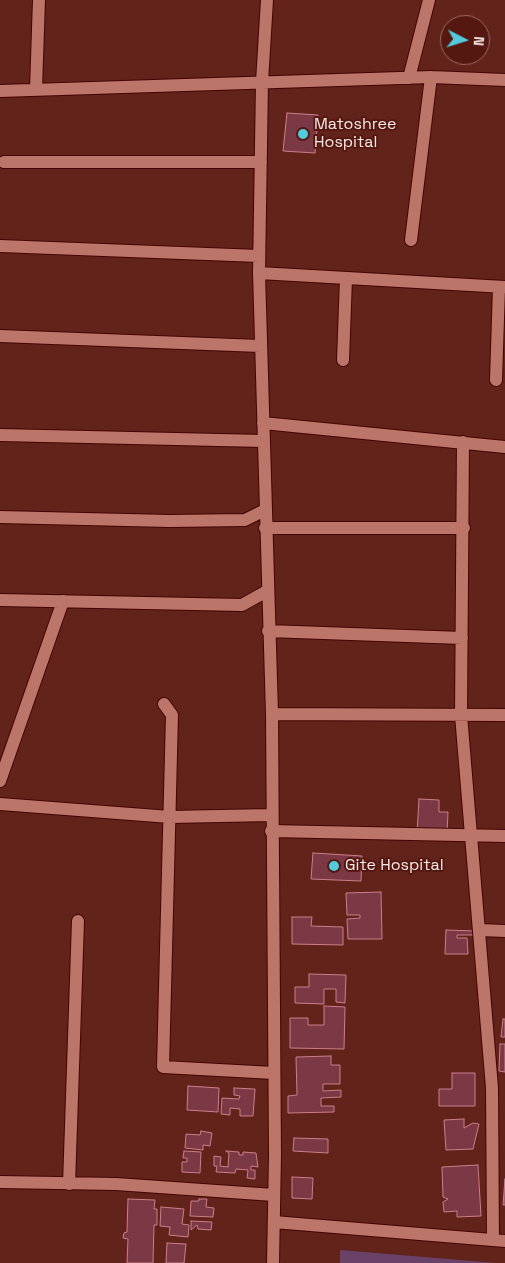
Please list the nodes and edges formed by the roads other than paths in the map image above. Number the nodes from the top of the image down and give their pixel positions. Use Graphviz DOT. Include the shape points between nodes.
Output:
graph roads {
  1 [pos="39,0"];
  2 [pos="267,0"];
  3 [pos="429,0"];
  4 [pos="431,76"];
  5 [pos="409,78"];
  6 [pos="505,80"];
  7 [pos="262,82"];
  8 [pos="36,89"];
  9 [pos="0,91"];
  10 [pos="4,162"];
  11 [pos="261,162"];
  12 [pos="411,240"];
  13 [pos="0,246"];
  14 [pos="259,256"];
  15 [pos="259,273"];
  16 [pos="346,278"];
  17 [pos="502,287"];
  18 [pos="0,336"];
  19 [pos="260,346"];
  20 [pos="343,360"];
  21 [pos="496,380"];
  22 [pos="263,423"];
  23 [pos="0,435"];
  24 [pos="263,441"];
  25 [pos="463,442"];
  26 [pos="505,447"];
  27 [pos="265,510"];
  28 [pos="0,517"];
  29 [pos="265,528"];
  30 [pos="464,528"];
  31 [pos="267,591"];
  32 [pos="0,600"];
  33 [pos="63,601"];
  34 [pos="268,631"];
  35 [pos="462,638"];
  36 [pos="164,704"];
  37 [pos="272,714"];
  38 [pos="461,715"];
  39 [pos="505,715"];
  40 [pos="0,781"];
  41 [pos="0,804"];
  42 [pos="271,815"];
  43 [pos="170,817"];
  44 [pos="271,831"];
  45 [pos="470,835"];
  46 [pos="505,836"];
  47 [pos="78,921"];
  48 [pos="480,930"];
  49 [pos="505,931"];
  50 [pos="274,1073"];
  51 [pos="492,1088"];
  52 [pos="505,1088"];
  53 [pos="0,1182"];
  54 [pos="69,1184"];
  55 [pos="274,1195"];
  56 [pos="274,1222"];
  57 [pos="499,1240"];
  58 [pos="273,1263"];
  1 -- 8 [label="street"];
  2 -- 7 [label="street"];
  3 -- 5 [label="street"];
  4 -- 5 [label="street"];
  4 -- 6 [label="street"];
  4 -- 12 [label="street"];
  5 -- 7 [label="street"];
  7 -- 8 [label="street"];
  7 -- 11 [label="street"];
  8 -- 9 [label="street"];
  10 -- 11 [label="street"];
  11 -- 14 [label="street"];
  13 -- 14 [label="street"];
  14 -- 15 [label="street"];
  15 -- 16 [label="street"];
  15 -- 19 [label="street"];
  16 -- 17 [label="street"];
  16 -- 20 [label="street"];
  17 -- 21 [label="street"];
  18 -- 19 [label="street"];
  19 -- 22 [label="street"];
  22 -- 24 [label="street"];
  22 -- 25 [label="street"];
  23 -- 24 [label="street"];
  24 -- 27 [label="street"];
  25 -- 26 [label="street"];
  25 -- 30 [label="street"];
  27 -- 28 [label="street" via="245,520"];
  27 -- 29 [label="street"];
  29 -- 30 [label="street"];
  29 -- 31 [label="street"];
  30 -- 35 [label="street"];
  31 -- 33 [label="street" via="242,605"];
  31 -- 34 [label="street"];
  32 -- 33 [label="street"];
  33 -- 40 [label="street"];
  34 -- 35 [label="street"];
  34 -- 37 [label="street"];
  35 -- 38 [label="street"];
  36 -- 43 [label="street" via="172,715"];
  37 -- 38 [label="street"];
  37 -- 42 [label="street"];
  38 -- 39 [label="street"];
  38 -- 45 [label="street"];
  41 -- 43 [label="street"];
  42 -- 43 [label="street"];
  42 -- 44 [label="street"];
  43 -- 50 [label="street" via="163,1067"];
  44 -- 45 [label="street"];
  44 -- 50 [label="street"];
  45 -- 46 [label="street"];
  45 -- 48 [label="street"];
  47 -- 54 [label="street"];
  48 -- 49 [label="street"];
  48 -- 51 [label="street"];
  50 -- 55 [label="street"];
  51 -- 52 [label="street"];
  51 -- 57 [label="street"];
  53 -- 54 [label="street"];
  54 -- 55 [label="street" via="116,1184"];
  55 -- 56 [label="street"];
  56 -- 57 [label="street"];
  56 -- 58 [label="street"];
}
